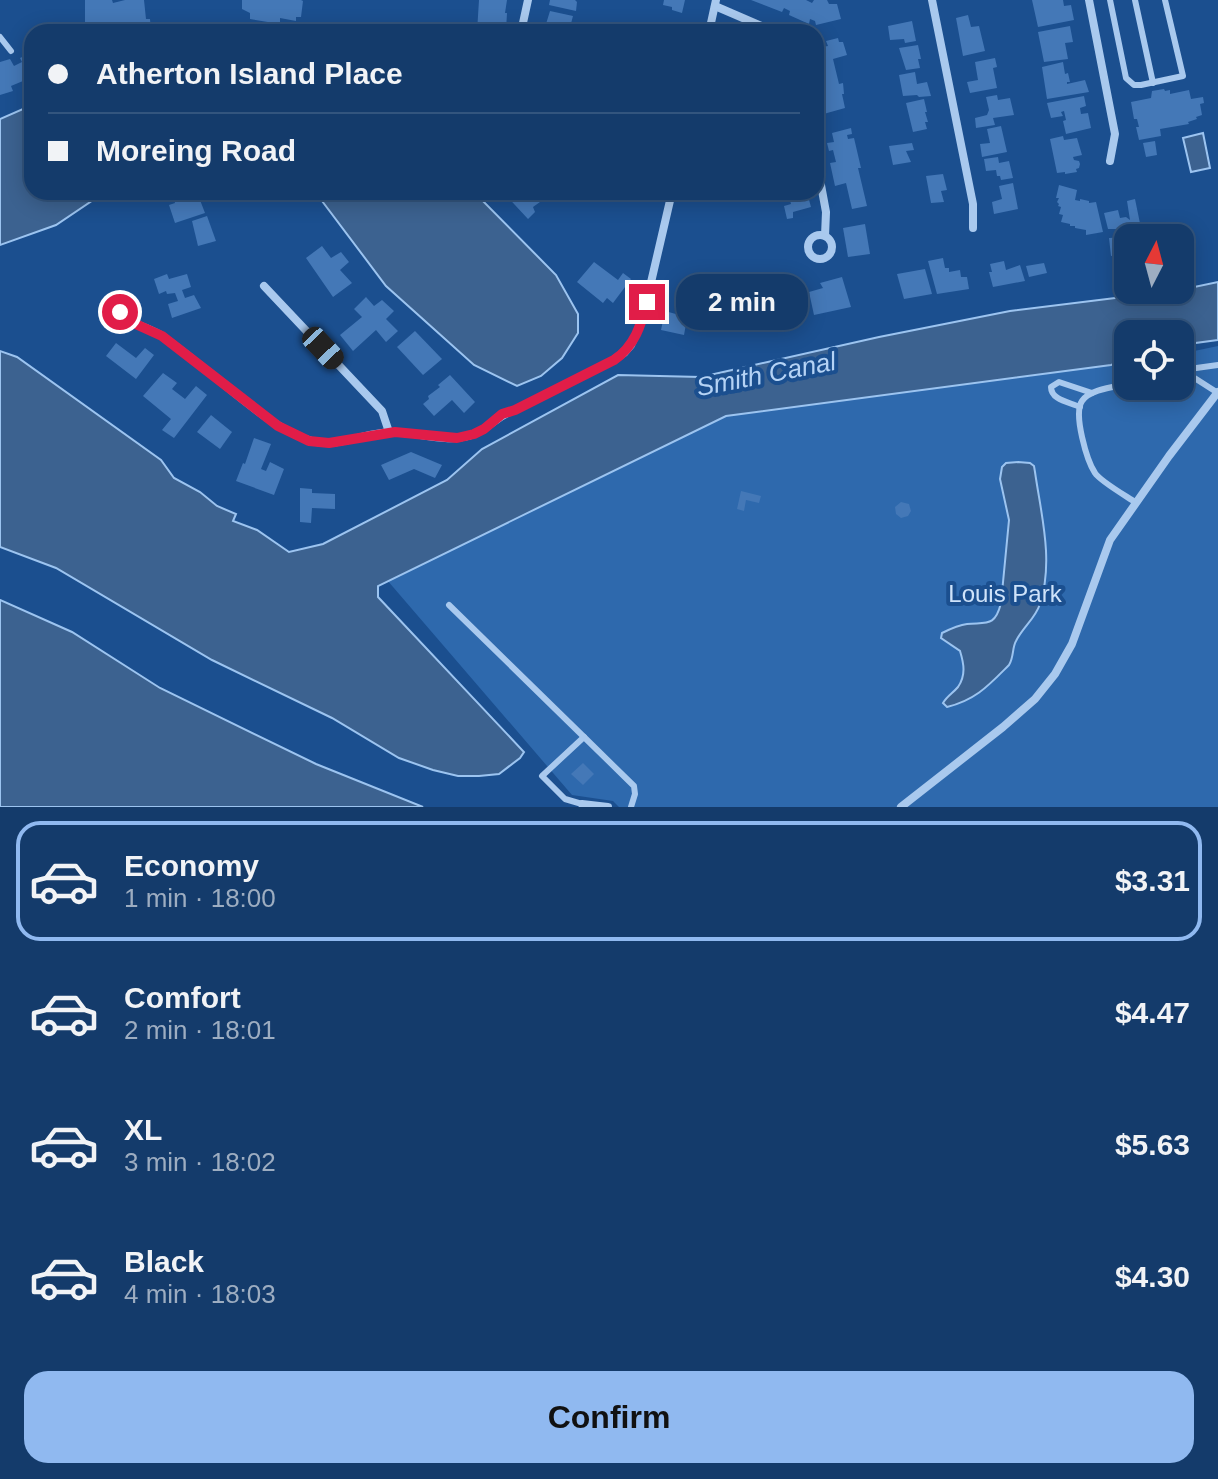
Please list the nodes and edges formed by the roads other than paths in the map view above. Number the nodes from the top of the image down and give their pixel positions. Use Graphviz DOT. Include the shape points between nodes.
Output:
graph roads {
  1 [pos="528,0"];
  2 [pos="932,0"];
  3 [pos="1089,0"];
  4 [pos="1110,0"];
  5 [pos="1135,0"];
  6 [pos="1165,0"];
  7 [pos="716,3"];
  8 [pos="523,24"];
  9 [pos="711,24"];
  10 [pos="759,24"];
  11 [pos="0,37"];
  12 [pos="11,51"];
  13 [pos="1153,83"];
  14 [pos="1110,161"];
  15 [pos="670,200"];
  16 [pos="824,200"];
  17 [pos="973,228"];
  18 [pos="825,236"];
  19 [pos="264,286"];
  20 [pos="120,312"];
  21 [pos="1218,365"];
  22 [pos="1194,369"];
  23 [pos="1194,378"];
  24 [pos="1114,388"];
  25 [pos="1218,392"];
  26 [pos="1092,393"];
  27 [pos="1080,407"];
  28 [pos="389,432"];
  29 [pos="1135,502"];
  30 [pos="449,605"];
  31 [pos="584,737"];
  32 [pos="582,804"];
  33 [pos="608,807"];
  34 [pos="631,807"];
  35 [pos="901,807"];
  1 -- 8 [label="street"];
  2 -- 17 [label="street" via="973,204"];
  3 -- 14 [label="street" via="1115,134"];
  4 -- 13 [label="lane" via="1126,78 1134,85"];
  5 -- 13 [label="lane"];
  6 -- 13 [label="lane" via="1184,73 1182,78"];
  7 -- 9 [label="street"];
  7 -- 10 [label="street"];
  11 -- 12 [label="lane"];
  15 -- 28 [label="street" via="642,321 624,353 502,414 474,434 457,438"];
  16 -- 18 [label="street"];
  19 -- 28 [label="street" via="382,411"];
  20 -- 28 [label="street" via="162,336 300,438 329,443"];
  21 -- 22 [label="lane"];
  23 -- 25 [label="lane"];
  24 -- 26 [label="lane"];
  25 -- 29 [label="street"];
  26 -- 27 [label="lane"];
  26 -- 27 [label="lane" via="1059,382 1051,387 1054,397"];
  27 -- 29 [label="lane" via="1081,435 1095,474"];
  29 -- 35 [label="street" via="1110,540 1072,644 1055,674 1003,727"];
  30 -- 31 [label="lane"];
  31 -- 32 [label="lane" via="542,776 565,799"];
  31 -- 34 [label="lane" via="634,786"];
  32 -- 33 [label="street"];
}
